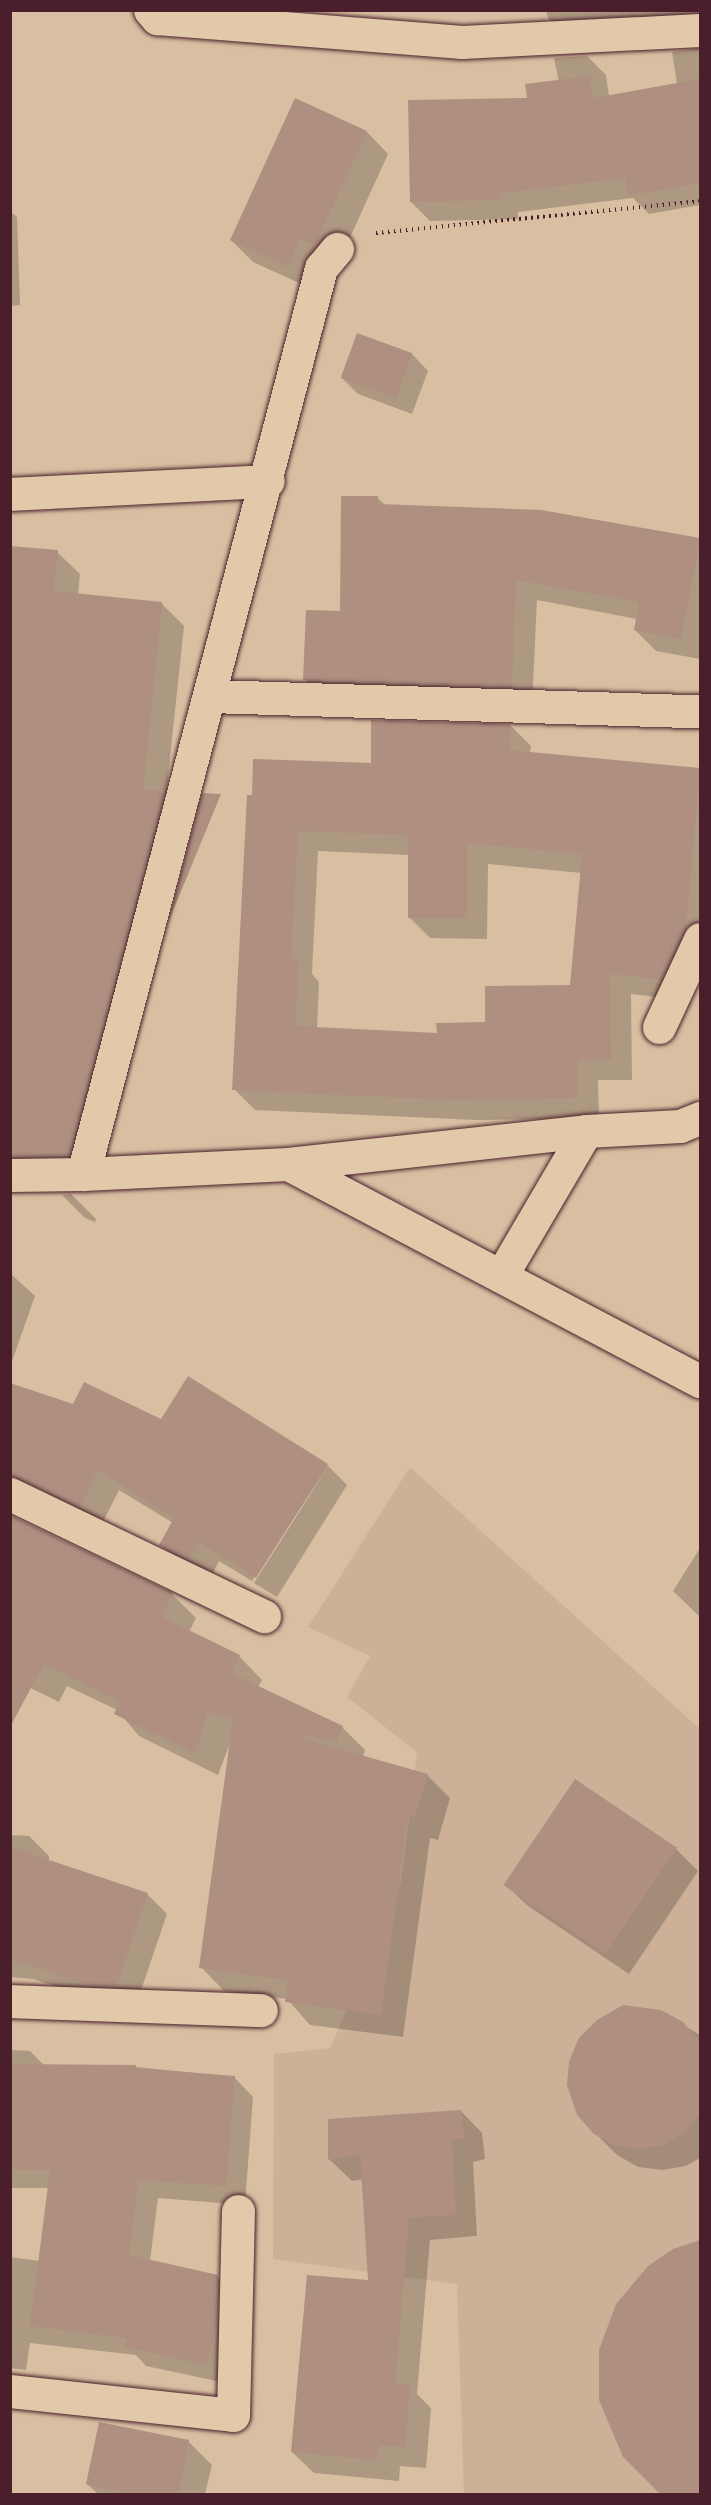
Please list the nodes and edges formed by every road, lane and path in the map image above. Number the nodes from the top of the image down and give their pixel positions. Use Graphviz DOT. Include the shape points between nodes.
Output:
graph roads {
  1 [pos="150,10"];
  2 [pos="700,30"];
  3 [pos="700,201"];
  4 [pos="337,249"];
  5 [pos="268,481"];
  6 [pos="10,494"];
  7 [pos="210,696"];
  8 [pos="700,711"];
  9 [pos="700,939"];
  10 [pos="659,1027"];
  11 [pos="700,1118"];
  12 [pos="586,1131"];
  13 [pos="288,1164"];
  14 [pos="83,1174"];
  15 [pos="10,1175"];
  16 [pos="501,1276"];
  17 [pos="700,1381"];
  18 [pos="10,1494"];
  19 [pos="264,1616"];
  20 [pos="10,2001"];
  21 [pos="261,2010"];
  22 [pos="238,2211"];
  23 [pos="10,2391"];
  1 -- 2 [label="street" via="157,18 462,42"];
  3 -- 4 [label="path" via="377,232"];
  4 -- 5 [label="street" via="321,268"];
  5 -- 6 [label="street"];
  5 -- 7 [label="street"];
  7 -- 8 [label="street"];
  7 -- 14 [label="street"];
  9 -- 10 [label="street"];
  11 -- 12 [label="street" via="680,1126"];
  12 -- 13 [label="street"];
  12 -- 16 [label="street"];
  13 -- 14 [label="street"];
  13 -- 16 [label="street"];
  14 -- 15 [label="street"];
  16 -- 17 [label="street"];
  18 -- 19 [label="street"];
  20 -- 21 [label="street"];
  22 -- 23 [label="street" via="233,2415"];
}
